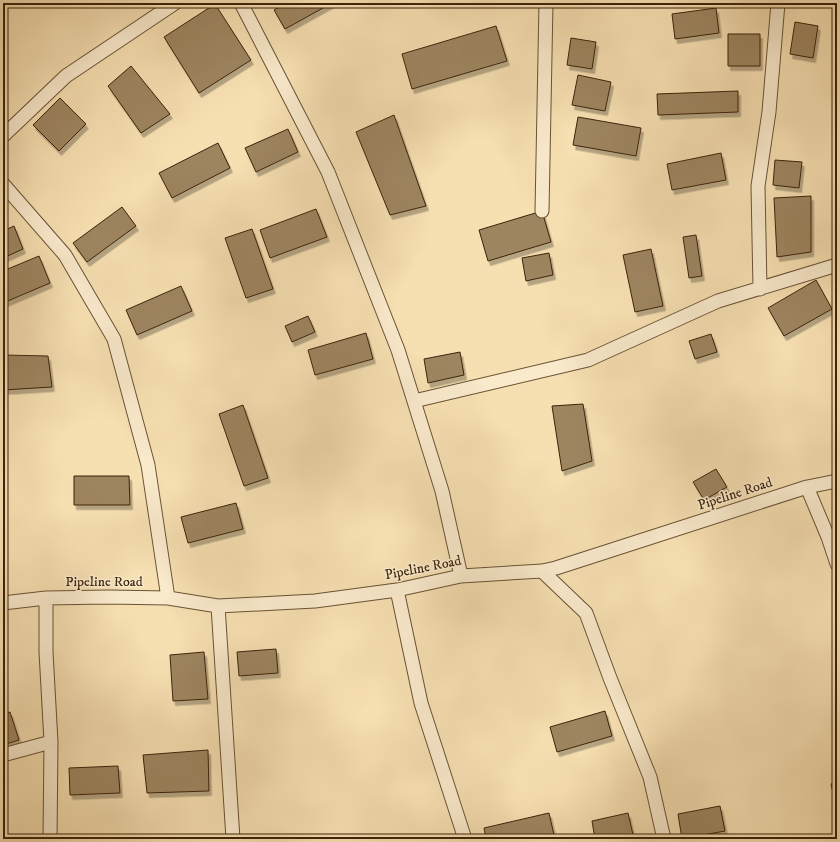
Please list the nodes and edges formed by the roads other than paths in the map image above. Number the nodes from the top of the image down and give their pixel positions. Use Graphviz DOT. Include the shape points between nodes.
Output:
graph roads {
  1 [pos="175,3"];
  2 [pos="241,3"];
  3 [pos="546,3"];
  4 [pos="775,4"];
  5 [pos="3,136"];
  6 [pos="3,184"];
  7 [pos="542,211"];
  8 [pos="837,265"];
  9 [pos="760,289"];
  10 [pos="414,400"];
  11 [pos="837,481"];
  12 [pos="807,487"];
  13 [pos="837,564"];
  14 [pos="542,571"];
  15 [pos="462,576"];
  16 [pos="397,590"];
  17 [pos="46,598"];
  18 [pos="168,598"];
  19 [pos="3,603"];
  20 [pos="218,606"];
  21 [pos="51,742"];
  22 [pos="3,755"];
  23 [pos="50,839"];
  24 [pos="233,839"];
  25 [pos="465,839"];
  26 [pos="664,839"];
  1 -- 5 [label="street" via="66,76"];
  2 -- 10 [label="street" via="328,172 398,350"];
  3 -- 7 [label="street"];
  4 -- 9 [label="street" via="769,112 758,186"];
  6 -- 18 [label="street" via="65,255 114,339 148,465"];
  8 -- 9 [label="street"];
  9 -- 10 [label="street" via="718,302 588,360"];
  10 -- 15 [label="street" via="442,490"];
  11 -- 12 [label="street, Pipeline Road"];
  12 -- 13 [label="street"];
  12 -- 14 [label="street, Pipeline Road"];
  14 -- 15 [label="street, Pipeline Road"];
  14 -- 26 [label="street" via="586,613 650,777"];
  15 -- 16 [label="street, Pipeline Road"];
  16 -- 20 [label="street, Pipeline Road" via="315,601"];
  16 -- 25 [label="street" via="421,703"];
  17 -- 18 [label="street, Pipeline Road"];
  17 -- 19 [label="street, Pipeline Road"];
  17 -- 21 [label="street"];
  18 -- 20 [label="street, Pipeline Road"];
  20 -- 24 [label="street"];
  21 -- 22 [label="street"];
  21 -- 23 [label="street"];
}
